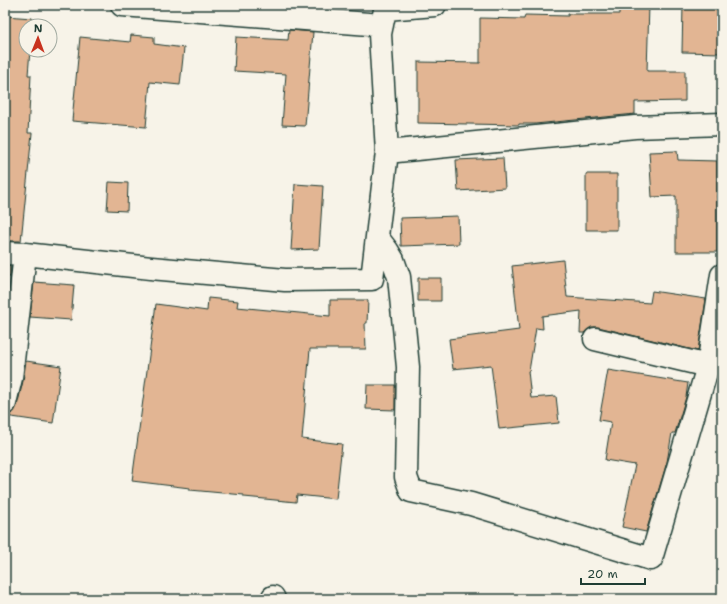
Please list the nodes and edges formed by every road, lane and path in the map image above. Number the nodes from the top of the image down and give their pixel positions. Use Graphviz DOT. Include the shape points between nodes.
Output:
graph roads {
  1 [pos="122,5"];
  2 [pos="435,5"];
  3 [pos="384,13"];
  4 [pos="722,124"];
  5 [pos="387,152"];
  6 [pos="377,238"];
  7 [pos="15,254"];
  8 [pos="722,275"];
  9 [pos="595,339"];
  10 [pos="708,366"];
  11 [pos="5,403"];
  1 -- 3 [label="street"];
  2 -- 3 [label="street"];
  3 -- 5 [label="street" via="380,34"];
  4 -- 5 [label="street" via="635,127"];
  5 -- 6 [label="street"];
  6 -- 7 [label="street" via="372,279 285,280"];
  6 -- 10 [label="street" via="388,250 399,277 408,367 406,477 411,490 471,504 651,559"];
  7 -- 11 [label="street" via="11,378"];
  8 -- 10 [label="street"];
  9 -- 10 [label="street"];
}
